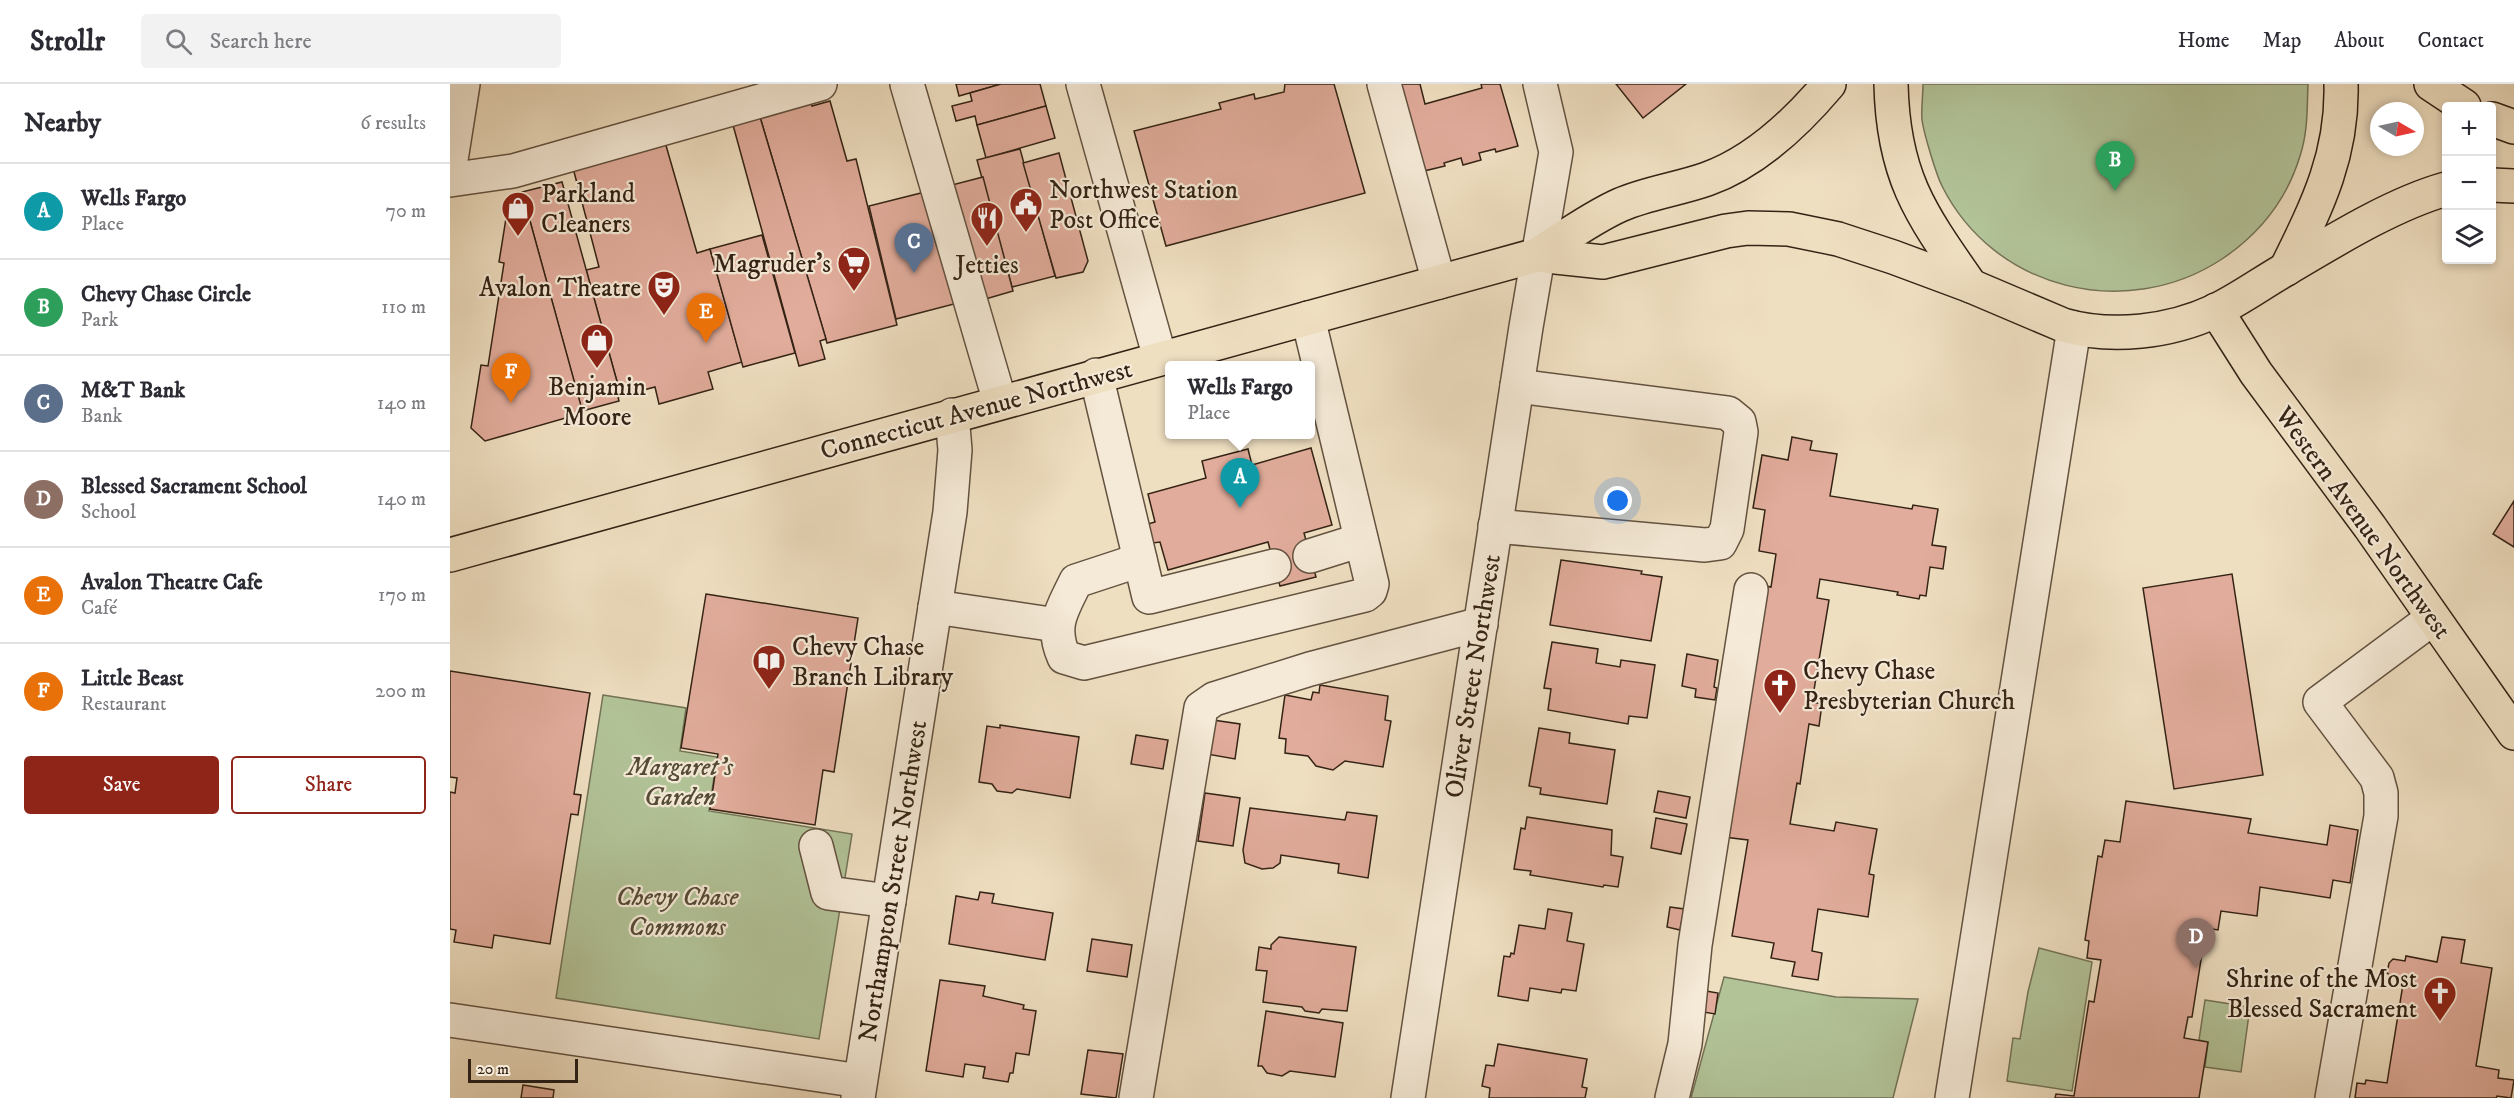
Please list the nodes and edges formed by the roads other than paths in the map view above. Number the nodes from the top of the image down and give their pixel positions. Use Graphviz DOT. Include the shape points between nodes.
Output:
graph roads {
  1 [pos="463,84"];
  2 [pos="820,84"];
  3 [pos="907,84"];
  4 [pos="1384,84"];
  5 [pos="1540,84"];
  6 [pos="1829,84"];
  7 [pos="1891,84"];
  8 [pos="2341,84"];
  9 [pos="2431,84"];
  10 [pos="1085,85"];
  11 [pos="2458,102"];
  12 [pos="2496,120"];
  13 [pos="2514,127"];
  14 [pos="452,147"];
  15 [pos="450,180"];
  16 [pos="2496,185"];
  17 [pos="2514,186"];
  18 [pos="2442,190"];
  19 [pos="1537,255"];
  20 [pos="2286,268"];
  21 [pos="1439,282"];
  22 [pos="1971,286"];
  23 [pos="2216,310"];
  24 [pos="1308,318"];
  25 [pos="2074,328"];
  26 [pos="1160,358"];
  27 [pos="1096,375"];
  28 [pos="1517,386"];
  29 [pos="1000,402"];
  30 [pos="952,415"];
  31 [pos="1496,526"];
  32 [pos="1361,540"];
  33 [pos="450,555"];
  34 [pos="1310,556"];
  35 [pos="1140,560"];
  36 [pos="1274,566"];
  37 [pos="1751,590"];
  38 [pos="935,607"];
  39 [pos="2433,618"];
  40 [pos="1480,624"];
  41 [pos="1057,625"];
  42 [pos="2514,733"];
  43 [pos="816,846"];
  44 [pos="889,901"];
  45 [pos="450,1020"];
  46 [pos="859,1089"];
  47 [pos="1136,1098"];
  48 [pos="1408,1098"];
  49 [pos="1672,1098"];
  50 [pos="1952,1098"];
  51 [pos="2332,1098"];
  1 -- 14 [label="street"];
  2 -- 15 [label="street" via="513,171"];
  3 -- 29 [label="street"];
  4 -- 21 [label="street"];
  5 -- 19 [label="street, Oliver Street Northwest" via="1557,152"];
  6 -- 19 [label="main road, Connecticut Avenue Northwest" via="1764,147 1729,170 1620,205"];
  7 -- 22 [label="main road" via="1893,124 1907,180 1923,216"];
  8 -- 20 [label="main road" via="2332,165 2317,206"];
  9 -- 11 [label="main road"];
  10 -- 26 [label="street"];
  12 -- 13 [label="main road"];
  16 -- 17 [label="main road"];
  18 -- 20 [label="main road, Connecticut Avenue Northwest" via="2410,201"];
  19 -- 21 [label="main road, Connecticut Avenue Northwest"];
  19 -- 22 [label="main road, Connecticut Avenue Northwest" via="1603,262 1726,231 1768,227 1838,240"];
  19 -- 28 [label="street, Oliver Street Northwest"];
  20 -- 23 [label="main road, Connecticut Avenue Northwest"];
  21 -- 24 [label="main road, Connecticut Avenue Northwest"];
  22 -- 25 [label="main road, Connecticut Avenue Northwest"];
  23 -- 25 [label="main road, Connecticut Avenue Northwest" via="2189,322 2136,332"];
  23 -- 39 [label="main road, Western Avenue Northwest" via="2256,373"];
  24 -- 26 [label="main road, Connecticut Avenue Northwest"];
  24 -- 32 [label="street"];
  25 -- 50 [label="street"];
  26 -- 27 [label="main road, Connecticut Avenue Northwest"];
  27 -- 29 [label="main road, Connecticut Avenue Northwest"];
  27 -- 35 [label="street"];
  28 -- 31 [label="street, Oliver Street Northwest"];
  28 -- 31 [label="street" via="1728,413 1739,422 1741,432 1727,529 1720,543 1705,545"];
  29 -- 30 [label="main road, Connecticut Avenue Northwest"];
  30 -- 33 [label="main road, Connecticut Avenue Northwest"];
  30 -- 38 [label="street, Northampton Street Northwest" via="954,484"];
  31 -- 40 [label="street, Oliver Street Northwest"];
  32 -- 34 [label="street"];
  32 -- 41 [label="street" via="1372,584 1365,595 1084,663 1064,657 1057,641"];
  35 -- 36 [label="street" via="1149,597"];
  35 -- 41 [label="street" via="1076,581"];
  37 -- 49 [label="street" via="1695,945 1685,1044"];
  38 -- 41 [label="street"];
  38 -- 44 [label="street, Northampton Street Northwest"];
  39 -- 42 [label="main road, Western Avenue Northwest"];
  39 -- 51 [label="street" via="2320,702 2377,778 2381,793 2381,816"];
  40 -- 47 [label="street" via="1310,669 1214,699 1201,708"];
  40 -- 48 [label="street, Oliver Street Northwest"];
  43 -- 44 [label="street" via="828,893"];
  44 -- 46 [label="street, Northampton Street Northwest"];
  45 -- 46 [label="street"];
}
